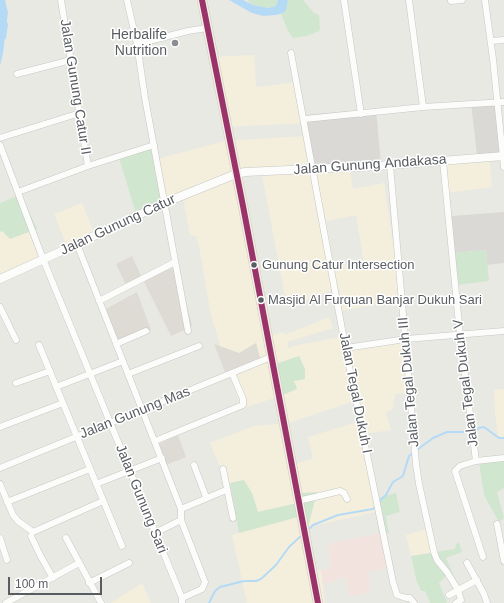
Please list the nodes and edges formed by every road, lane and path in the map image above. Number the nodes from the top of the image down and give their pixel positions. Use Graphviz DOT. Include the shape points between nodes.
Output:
graph roads {
  1 [pos="61,0"];
  2 [pos="127,0"];
  3 [pos="202,0"];
  4 [pos="344,0"];
  5 [pos="409,0"];
  6 [pos="462,0"];
  7 [pos="485,0"];
  8 [pos="451,1"];
  9 [pos="207,28"];
  10 [pos="504,40"];
  11 [pos="491,41"];
  12 [pos="137,44"];
  13 [pos="291,52"];
  14 [pos="71,60"];
  15 [pos="17,74"];
  16 [pos="501,102"];
  17 [pos="423,107"];
  18 [pos="80,113"];
  19 [pos="360,114"];
  20 [pos="305,119"];
  21 [pos="0,138"];
  22 [pos="0,145"];
  23 [pos="154,145"];
  24 [pos="503,156"];
  25 [pos="443,161"];
  26 [pos="390,165"];
  27 [pos="88,166"];
  28 [pos="504,167"];
  29 [pos="314,169"];
  30 [pos="236,174"];
  31 [pos="18,192"];
  32 [pos="164,203"];
  33 [pos="77,244"];
  34 [pos="43,259"];
  35 [pos="175,262"];
  36 [pos="0,279"];
  37 [pos="100,301"];
  38 [pos="0,308"];
  39 [pos="146,331"];
  40 [pos="188,331"];
  41 [pos="504,331"];
  42 [pos="460,335"];
  43 [pos="406,339"];
  44 [pos="16,340"];
  45 [pos="39,344"];
  46 [pos="116,344"];
  47 [pos="199,346"];
  48 [pos="346,348"];
  49 [pos="271,357"];
  50 [pos="123,361"];
  51 [pos="50,372"];
  52 [pos="232,373"];
  53 [pos="90,374"];
  54 [pos="128,374"];
  55 [pos="16,383"];
  56 [pos="56,387"];
  57 [pos="63,403"];
  58 [pos="142,410"];
  59 [pos="110,423"];
  60 [pos="0,427"];
  61 [pos="77,437"];
  62 [pos="155,441"];
  63 [pos="162,458"];
  64 [pos="504,458"];
  65 [pos="476,461"];
  66 [pos="194,465"];
  67 [pos="0,468"];
  68 [pos="90,469"];
  69 [pos="223,469"];
  70 [pos="129,471"];
  71 [pos="0,484"];
  72 [pos="96,484"];
  73 [pos="226,490"];
  74 [pos="206,497"];
  75 [pos="347,499"];
  76 [pos="298,501"];
  77 [pos="7,502"];
  78 [pos="103,502"];
  79 [pos="181,509"];
  80 [pos="233,518"];
  81 [pos="180,520"];
  82 [pos="498,524"];
  83 [pos="155,533"];
  84 [pos="32,534"];
  85 [pos="0,538"];
  86 [pos="66,538"];
  87 [pos="122,546"];
  88 [pos="483,557"];
  89 [pos="7,560"];
  90 [pos="504,561"];
  91 [pos="79,563"];
  92 [pos="129,563"];
  93 [pos="467,563"];
  94 [pos="53,578"];
  95 [pos="477,580"];
  96 [pos="89,583"];
  97 [pos="458,590"];
  98 [pos="449,595"];
  99 [pos="182,601"];
  100 [pos="6,603"];
  101 [pos="101,603"];
  102 [pos="318,603"];
  103 [pos="414,603"];
  104 [pos="456,603"];
  105 [pos="487,603"];
  1 -- 14 [label="street, Jalan Gunung Catur II"];
  2 -- 12 [label="street"];
  3 -- 9 [label="main road"];
  4 -- 19 [label="street"];
  5 -- 17 [label="street"];
  6 -- 8 [label="street"];
  7 -- 11 [label="street"];
  9 -- 12 [label="street"];
  9 -- 30 [label="main road"];
  10 -- 11 [label="street"];
  11 -- 16 [label="street"];
  12 -- 23 [label="street"];
  13 -- 20 [label="street, Jalan Tegal Dukuh I"];
  14 -- 15 [label="street"];
  14 -- 18 [label="street, Jalan Gunung Catur II"];
  16 -- 17 [label="street"];
  16 -- 24 [label="street"];
  17 -- 19 [label="street"];
  18 -- 21 [label="street"];
  18 -- 27 [label="street, Jalan Gunung Catur II"];
  19 -- 20 [label="street"];
  20 -- 29 [label="street, Jalan Tegal Dukuh I"];
  22 -- 31 [label="street, Jalan Gunung Sari"];
  23 -- 27 [label="street, Jalan Gunung Catur II"];
  23 -- 32 [label="street"];
  24 -- 25 [label="street, Jalan Gunung Andakasa"];
  24 -- 28 [label="street"];
  25 -- 26 [label="street, Jalan Gunung Andakasa"];
  25 -- 42 [label="street, Jalan Tegal Dukuh V"];
  26 -- 29 [label="street, Jalan Gunung Andakasa"];
  26 -- 43 [label="street, Jalan Tegal Dukuh III"];
  27 -- 31 [label="street"];
  29 -- 30 [label="street, Jalan Gunung Andakasa"];
  29 -- 48 [label="street, Jalan Tegal Dukuh I"];
  30 -- 32 [label="street, Jalan Gunung Catur"];
  30 -- 49 [label="main road"];
  31 -- 34 [label="street, Jalan Gunung Sari"];
  32 -- 33 [label="street, Jalan Gunung Catur"];
  32 -- 35 [label="street"];
  33 -- 34 [label="street, Jalan Gunung Catur"];
  33 -- 37 [label="street"];
  34 -- 36 [label="street, Jalan Gunung Catur"];
  34 -- 53 [label="street, Jalan Gunung Sari"];
  35 -- 37 [label="street"];
  35 -- 40 [label="street"];
  37 -- 46 [label="street"];
  38 -- 44 [label="street"];
  39 -- 46 [label="street"];
  41 -- 42 [label="street"];
  42 -- 43 [label="street"];
  42 -- 65 [label="street, Jalan Tegal Dukuh V"];
  43 -- 48 [label="street"];
  43 -- 97 [label="street, Jalan Tegal Dukuh III" via="419,484 434,552"];
  45 -- 51 [label="street"];
  46 -- 50 [label="street"];
  47 -- 54 [label="street"];
  48 -- 103 [label="street, Jalan Tegal Dukuh I" via="395,590 397,595 410,598"];
  49 -- 52 [label="street, Jalan Gunung Mas"];
  49 -- 76 [label="main road"];
  50 -- 53 [label="street"];
  50 -- 54 [label="street"];
  51 -- 55 [label="street"];
  51 -- 56 [label="street"];
  52 -- 58 [label="street, Jalan Gunung Mas"];
  52 -- 62 [label="street" via="243,405"];
  53 -- 56 [label="street"];
  53 -- 59 [label="street, Jalan Gunung Sari"];
  54 -- 58 [label="street"];
  56 -- 57 [label="street"];
  57 -- 60 [label="street"];
  57 -- 61 [label="street"];
  58 -- 59 [label="street, Jalan Gunung Mas"];
  58 -- 62 [label="street"];
  59 -- 61 [label="street, Jalan Gunung Mas"];
  59 -- 70 [label="street, Jalan Gunung Sari"];
  61 -- 67 [label="street, Jalan Gunung Mas"];
  61 -- 68 [label="street"];
  62 -- 63 [label="street"];
  63 -- 70 [label="street"];
  63 -- 79 [label="street"];
  64 -- 65 [label="street"];
  65 -- 88 [label="street" via="457,468 456,475"];
  66 -- 74 [label="street"];
  68 -- 72 [label="street"];
  68 -- 77 [label="street"];
  69 -- 73 [label="street"];
  70 -- 72 [label="street"];
  70 -- 83 [label="street, Jalan Gunung Sari"];
  71 -- 77 [label="street"];
  72 -- 78 [label="street"];
  73 -- 74 [label="street"];
  73 -- 80 [label="street"];
  74 -- 79 [label="street"];
  75 -- 76 [label="street" via="340,491"];
  76 -- 102 [label="main road"];
  77 -- 84 [label="street" via="13,515"];
  78 -- 84 [label="street"];
  78 -- 87 [label="street"];
  79 -- 81 [label="street"];
  81 -- 83 [label="street"];
  81 -- 99 [label="street" via="205,582 202,589"];
  82 -- 90 [label="street"];
  83 -- 99 [label="street, Jalan Gunung Sari"];
  84 -- 94 [label="street" via="40,556"];
  85 -- 89 [label="street"];
  86 -- 91 [label="street"];
  91 -- 94 [label="street"];
  91 -- 96 [label="street"];
  92 -- 96 [label="street"];
  93 -- 95 [label="street"];
  94 -- 100 [label="street"];
  95 -- 97 [label="street"];
  95 -- 105 [label="street"];
  96 -- 101 [label="street"];
  97 -- 98 [label="street"];
  97 -- 104 [label="street" via="461,600"];
}
